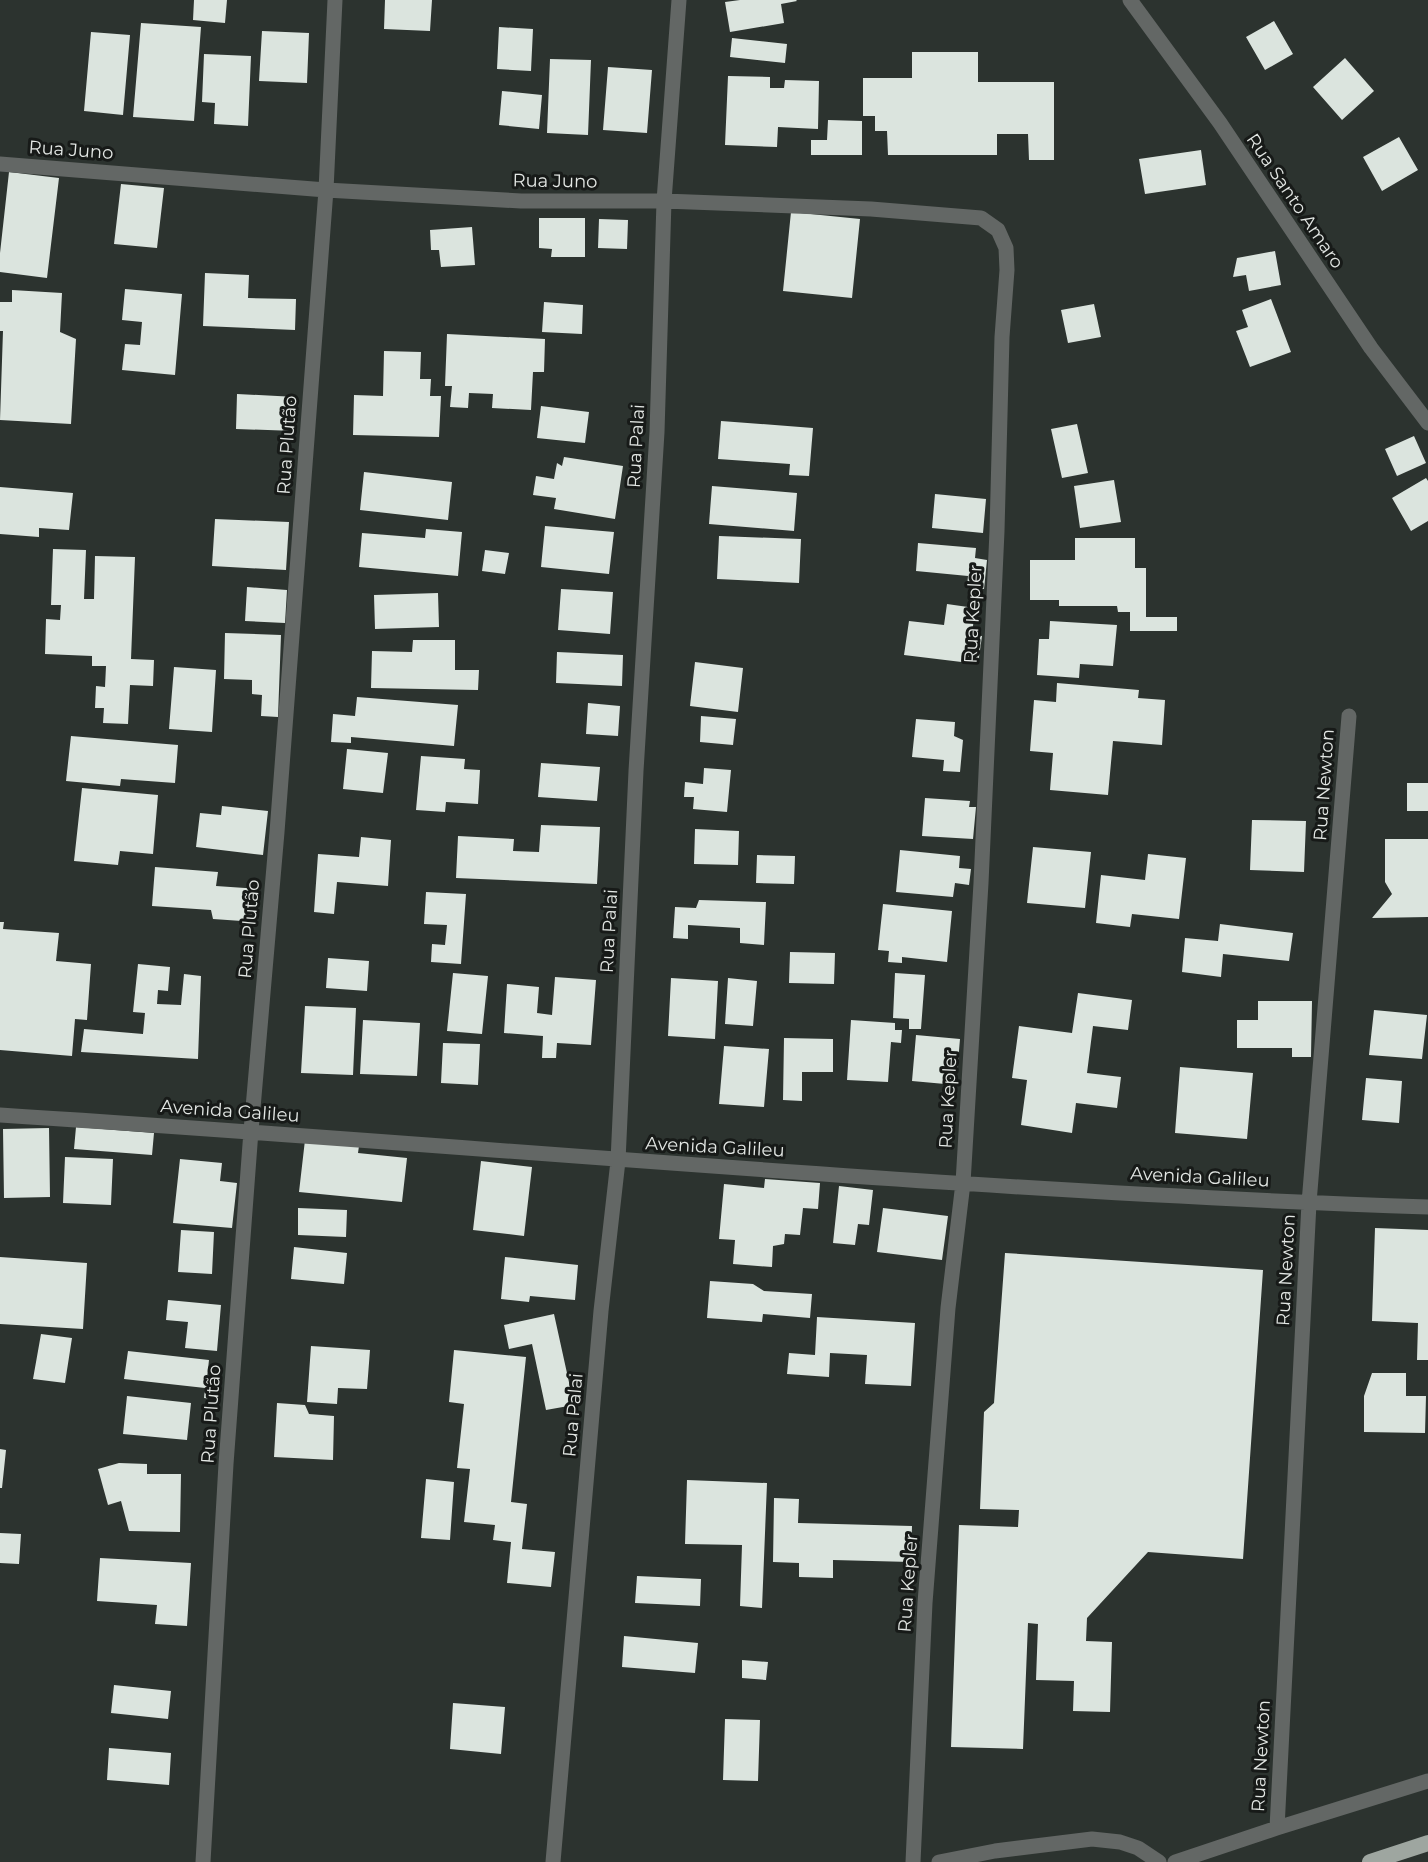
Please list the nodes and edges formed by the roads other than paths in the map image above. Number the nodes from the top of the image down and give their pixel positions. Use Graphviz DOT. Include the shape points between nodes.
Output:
graph roads {
  1 [pos="335,0"];
  2 [pos="679,0"];
  3 [pos="1130,0"];
  4 [pos="0,164"];
  5 [pos="326,190"];
  6 [pos="664,201"];
  7 [pos="1002,337"];
  8 [pos="1428,423"];
  9 [pos="1349,716"];
  10 [pos="0,1115"];
  11 [pos="251,1131"];
  12 [pos="618,1161"];
  13 [pos="963,1183"];
  14 [pos="1309,1203"];
  15 [pos="1428,1207"];
  16 [pos="1428,1781"];
  17 [pos="1277,1828"];
  18 [pos="1428,1843"];
  19 [pos="204,1862"];
  20 [pos="553,1862"];
  21 [pos="913,1862"];
  22 [pos="939,1862"];
  23 [pos="1159,1862"];
  24 [pos="1175,1862"];
  25 [pos="1370,1862"];
  1 -- 5 [label="street, Rua Plutão"];
  2 -- 6 [label="street, Rua Palai"];
  3 -- 8 [label="street, Rua Santo Amaro"];
  4 -- 5 [label="street, Rua Juno"];
  5 -- 6 [label="street, Rua Juno" via="521,201"];
  5 -- 11 [label="street, Rua Plutão"];
  6 -- 7 [label="street, Rua Juno" via="871,209 981,218 998,230 1006,248"];
  6 -- 12 [label="street, Rua Palai" via="657,432"];
  7 -- 13 [label="street, Rua Kepler" via="982,872"];
  9 -- 14 [label="street, Rua Newton"];
  10 -- 11 [label="street, Avenida Galileu"];
  11 -- 12 [label="street, Avenida Galileu"];
  11 -- 19 [label="street, Rua Plutão" via="226,1464"];
  12 -- 13 [label="street, Avenida Galileu"];
  12 -- 20 [label="street, Rua Palai" via="601,1311"];
  13 -- 14 [label="street, Avenida Galileu"];
  13 -- 21 [label="street, Rua Kepler" via="948,1308 925,1603"];
  14 -- 15 [label="street, Avenida Galileu"];
  14 -- 17 [label="street, Rua Newton"];
  16 -- 17 [label="street"];
  17 -- 24 [label="street"];
  18 -- 25 [label="highway"];
  22 -- 23 [label="street" via="1092,1839 1138,1848"];
}
